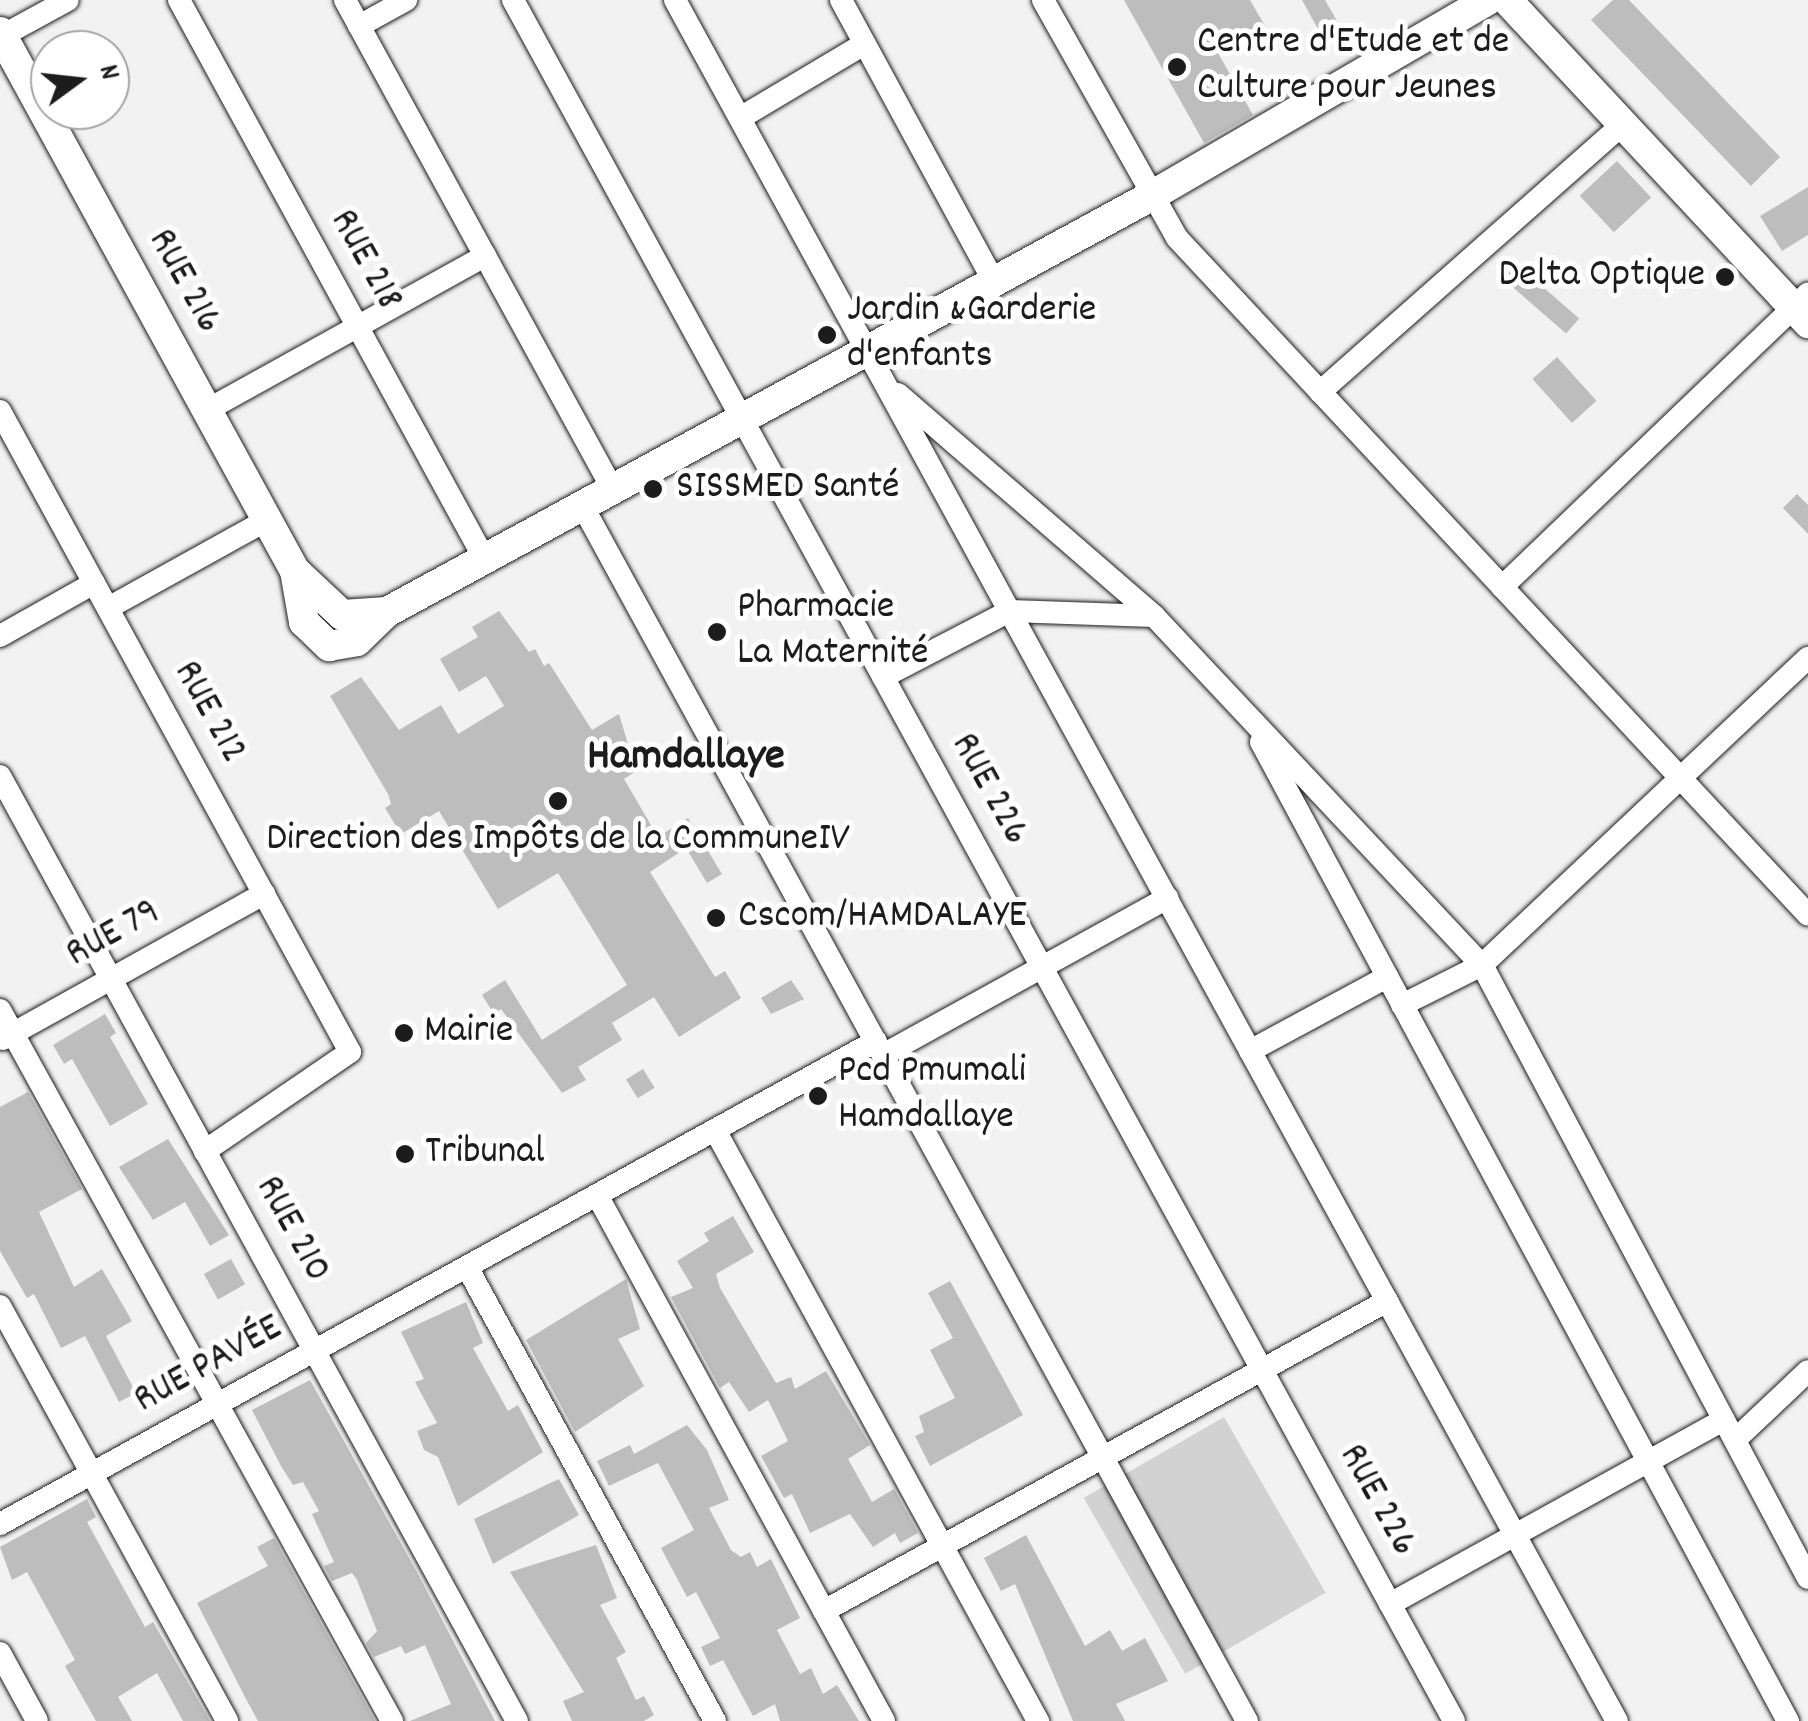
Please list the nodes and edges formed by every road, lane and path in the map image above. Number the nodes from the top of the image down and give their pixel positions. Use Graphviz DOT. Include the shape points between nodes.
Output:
graph roads {
  1 [pos="68,0"];
  2 [pos="179,0"];
  3 [pos="345,0"];
  4 [pos="406,0"];
  5 [pos="513,0"];
  6 [pos="676,0"];
  7 [pos="840,0"];
  8 [pos="1043,0"];
  9 [pos="1488,0"];
  10 [pos="1507,0"];
  11 [pos="359,26"];
  12 [pos="1,35"];
  13 [pos="864,44"];
  14 [pos="740,118"];
  15 [pos="1623,124"];
  16 [pos="1153,195"];
  17 [pos="485,256"];
  18 [pos="994,282"];
  19 [pos="1803,307"];
  20 [pos="358,326"];
  21 [pos="867,351"];
  22 [pos="884,383"];
  23 [pos="1320,392"];
  24 [pos="207,410"];
  25 [pos="0,411"];
  26 [pos="742,419"];
  27 [pos="612,488"];
  28 [pos="582,504"];
  29 [pos="267,520"];
  30 [pos="484,558"];
  31 [pos="94,584"];
  32 [pos="1502,587"];
  33 [pos="108,608"];
  34 [pos="1010,611"];
  35 [pos="1154,616"];
  36 [pos="0,636"];
  37 [pos="1808,658"];
  38 [pos="883,677"];
  39 [pos="1245,713"];
  40 [pos="0,776"];
  41 [pos="1680,778"];
  42 [pos="264,894"];
  43 [pos="1167,898"];
  44 [pos="1808,916"];
  45 [pos="1482,965"];
  46 [pos="1042,967"];
  47 [pos="1387,976"];
  48 [pos="111,979"];
  49 [pos="1402,1005"];
  50 [pos="0,1010"];
  51 [pos="6,1037"];
  52 [pos="879,1048"];
  53 [pos="1250,1052"];
  54 [pos="715,1130"];
  55 [pos="205,1150"];
  56 [pos="597,1195"];
  57 [pos="467,1266"];
  58 [pos="1387,1301"];
  59 [pos="0,1306"];
  60 [pos="314,1350"];
  61 [pos="1262,1370"];
  62 [pos="1808,1371"];
  63 [pos="218,1404"];
  64 [pos="1729,1430"];
  65 [pos="1103,1457"];
  66 [pos="1648,1462"];
  67 [pos="92,1473"];
  68 [pos="0,1524"];
  69 [pos="1515,1535"];
  70 [pos="942,1546"];
  71 [pos="1808,1578"];
  72 [pos="1390,1604"];
  73 [pos="824,1611"];
  74 [pos="0,1652"];
  75 [pos="38,1721"];
  76 [pos="227,1721"];
  77 [pos="392,1721"];
  78 [pos="517,1721"];
  79 [pos="715,1721"];
  80 [pos="884,1721"];
  81 [pos="1038,1721"];
  82 [pos="1247,1721"];
  83 [pos="1454,1721"];
  84 [pos="1616,1721"];
  85 [pos="1788,1721"];
  1 -- 12 [label="street"];
  2 -- 20 [label="street, RUE 218"];
  3 -- 11 [label="street"];
  4 -- 11 [label="street"];
  5 -- 26 [label="street, RUE 226"];
  6 -- 14 [label="street"];
  7 -- 13 [label="street"];
  8 -- 16 [label="street"];
  9 -- 16 [label="street"];
  10 -- 15 [label="street"];
  11 -- 17 [label="street"];
  12 -- 24 [label="street, RUE 216"];
  13 -- 14 [label="street"];
  13 -- 18 [label="street"];
  14 -- 21 [label="street"];
  15 -- 19 [label="street"];
  15 -- 23 [label="street"];
  16 -- 18 [label="street"];
  16 -- 23 [label="street" via="1178,238"];
  17 -- 20 [label="street"];
  17 -- 27 [label="street"];
  18 -- 21 [label="street"];
  19 -- 32 [label="street"];
  20 -- 24 [label="street"];
  20 -- 30 [label="street, RUE 218"];
  21 -- 22 [label="street"];
  21 -- 26 [label="street"];
  22 -- 34 [label="street"];
  22 -- 35 [label="street"];
  23 -- 32 [label="street"];
  24 -- 29 [label="street, RUE 216"];
  25 -- 31 [label="street, RUE 212"];
  26 -- 27 [label="street"];
  26 -- 38 [label="street, RUE 226"];
  27 -- 28 [label="street"];
  28 -- 30 [label="street"];
  28 -- 52 [label="street"];
  29 -- 30 [label="street, RUE 216" via="295,571 342,615 387,612"];
  29 -- 33 [label="street"];
  31 -- 33 [label="street, RUE 212"];
  31 -- 36 [label="street"];
  32 -- 41 [label="street"];
  33 -- 42 [label="street, RUE 212"];
  34 -- 35 [label="street"];
  34 -- 38 [label="street"];
  34 -- 43 [label="street"];
  35 -- 39 [label="street"];
  37 -- 41 [label="street"];
  38 -- 46 [label="street, RUE 226"];
  39 -- 45 [label="street"];
  39 -- 47 [label="street"];
  40 -- 48 [label="street, RUE 210"];
  41 -- 44 [label="street"];
  41 -- 45 [label="street"];
  42 -- 48 [label="street, RUE 79"];
  42 -- 55 [label="street, RUE 212" via="350,1052"];
  43 -- 46 [label="street, RUE PAVÉE"];
  43 -- 53 [label="street"];
  45 -- 49 [label="street"];
  45 -- 64 [label="street"];
  46 -- 52 [label="street, RUE PAVÉE"];
  46 -- 61 [label="street, RUE 226"];
  47 -- 49 [label="street"];
  47 -- 53 [label="street"];
  48 -- 51 [label="street, RUE 79"];
  48 -- 55 [label="street, RUE 210"];
  49 -- 66 [label="street"];
  50 -- 51 [label="street"];
  51 -- 63 [label="street"];
  52 -- 54 [label="street, RUE PAVÉE"];
  52 -- 65 [label="street"];
  53 -- 58 [label="street"];
  54 -- 56 [label="street, RUE PAVÉE"];
  54 -- 70 [label="street"];
  55 -- 60 [label="street, RUE 210"];
  56 -- 57 [label="street, RUE PAVÉE"];
  56 -- 73 [label="street"];
  57 -- 60 [label="street, RUE PAVÉE"];
  57 -- 79 [label="street"];
  58 -- 61 [label="street"];
  58 -- 69 [label="street"];
  59 -- 67 [label="street"];
  60 -- 63 [label="street, RUE PAVÉE"];
  60 -- 78 [label="street, RUE 210"];
  61 -- 65 [label="street"];
  61 -- 72 [label="street, RUE 226"];
  62 -- 64 [label="street"];
  63 -- 67 [label="street, RUE PAVÉE"];
  63 -- 77 [label="street"];
  64 -- 66 [label="street"];
  64 -- 71 [label="street"];
  65 -- 70 [label="street"];
  65 -- 82 [label="street"];
  66 -- 69 [label="street"];
  66 -- 85 [label="street"];
  67 -- 68 [label="street, RUE PAVÉE"];
  67 -- 76 [label="street"];
  69 -- 72 [label="street"];
  69 -- 84 [label="street"];
  70 -- 73 [label="street"];
  70 -- 81 [label="street"];
  72 -- 83 [label="street, RUE 226"];
  73 -- 80 [label="street"];
  74 -- 75 [label="street"];
}
